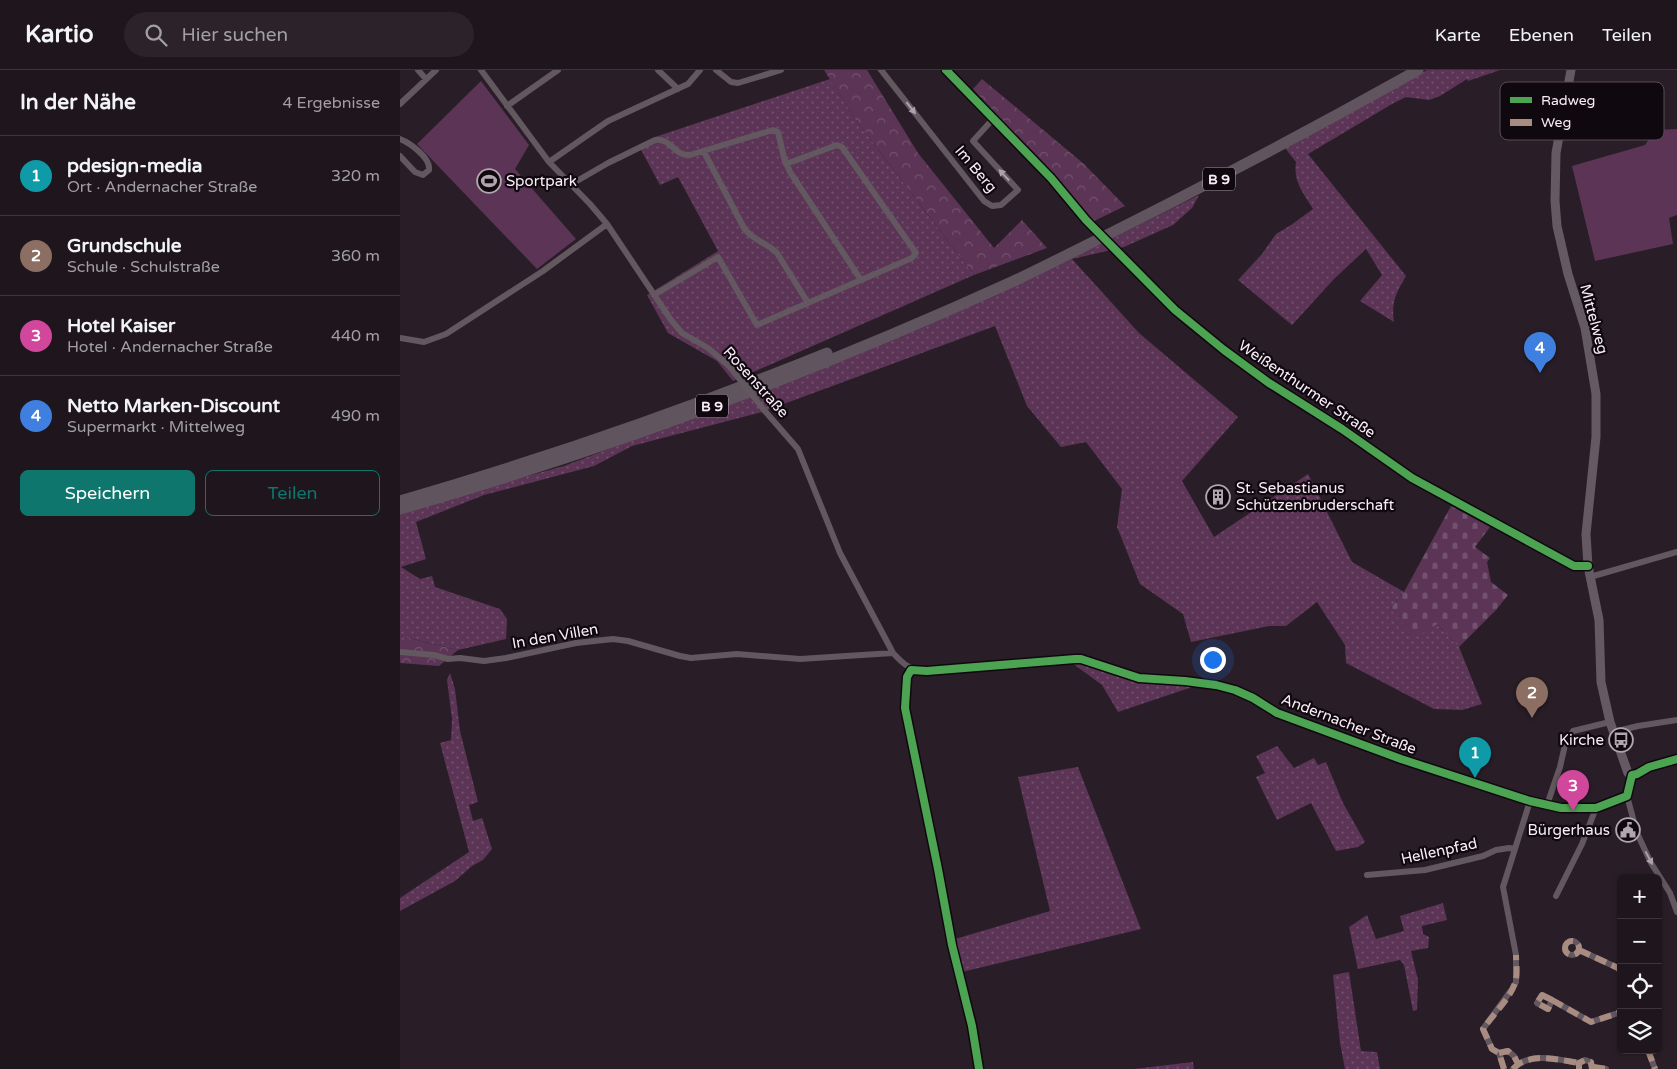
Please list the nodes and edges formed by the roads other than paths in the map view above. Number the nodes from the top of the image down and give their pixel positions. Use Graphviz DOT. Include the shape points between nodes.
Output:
graph roads {
  1 [pos="418,70"];
  2 [pos="436,70"];
  3 [pos="481,70"];
  4 [pos="558,70"];
  5 [pos="658,70"];
  6 [pos="700,70"];
  7 [pos="716,70"];
  8 [pos="781,70"];
  9 [pos="881,70"];
  10 [pos="946,70"];
  11 [pos="1404,70"];
  12 [pos="1418,70"];
  13 [pos="426,80"];
  14 [pos="678,89"];
  15 [pos="400,104"];
  16 [pos="507,106"];
  17 [pos="993,119"];
  18 [pos="400,139"];
  19 [pos="1558,140"];
  20 [pos="704,152"];
  21 [pos="400,156"];
  22 [pos="549,162"];
  23 [pos="786,164"];
  24 [pos="570,185"];
  25 [pos="607,224"];
  26 [pos="1014,277"];
  27 [pos="861,280"];
  28 [pos="654,295"];
  29 [pos="808,303"];
  30 [pos="400,338"];
  31 [pos="400,501"];
  32 [pos="400,509"];
  33 [pos="1677,552"];
  34 [pos="1588,566"];
  35 [pos="1590,578"];
  36 [pos="400,652"];
  37 [pos="893,653"];
  38 [pos="911,670"];
  39 [pos="1677,720"];
  40 [pos="1610,722"];
  41 [pos="1614,732"];
  42 [pos="1677,759"];
  43 [pos="1632,775"];
  44 [pos="1627,796"];
  45 [pos="1530,801"];
  46 [pos="1547,805"];
  47 [pos="1596,808"];
  48 [pos="1515,849"];
  49 [pos="1367,875"];
  50 [pos="1674,892"];
  51 [pos="1556,896"];
  52 [pos="1677,912"];
  53 [pos="1579,950"];
  54 [pos="1617,968"];
  55 [pos="1552,1000"];
  56 [pos="1617,1013"];
  57 [pos="1499,1053"];
  58 [pos="1649,1054"];
  59 [pos="1579,1066"];
  60 [pos="1516,1067"];
  61 [pos="1593,1068"];
  62 [pos="1504,1069"];
  63 [pos="1606,1069"];
  64 [pos="1655,1069"];
  1 -- 13 [label="street"];
  2 -- 13 [label="street"];
  3 -- 16 [label="street, Rosenstraße"];
  4 -- 16 [label="street"];
  5 -- 14 [label="street"];
  6 -- 14 [label="street" via="688,84"];
  7 -- 8 [label="street" via="731,82 738,83"];
  9 -- 17 [label="street, Im Berg, one-way" via="984,201 992,206 1001,205 1018,190 973,141"];
  10 -- 17 [label="street, Weißenthurmer Straße"];
  11 -- 26 [label="highway, B 9" via="1235,163"];
  12 -- 26 [label="highway, B 9, bridge" via="1126,227"];
  13 -- 15 [label="street"];
  14 -- 22 [label="street" via="608,121"];
  16 -- 22 [label="street, Rosenstraße"];
  17 -- 34 [label="street, Weißenthurmer Straße" via="1174,310 1224,350 1412,478 1574,566"];
  18 -- 21 [label="street" via="410,142 428,162 429,170 418,174"];
  19 -- 34 [label="street, Mittelweg" via="1555,170 1557,226 1585,328 1596,394 1596,437 1586,534"];
  20 -- 23 [label="street" via="773,130 778,132"];
  20 -- 24 [label="street" via="683,156 667,142 656,140"];
  20 -- 29 [label="street" via="748,234 772,247"];
  22 -- 24 [label="street, Rosenstraße"];
  23 -- 27 [label="street"];
  23 -- 27 [label="street" via="842,146 916,253 912,258"];
  24 -- 25 [label="street, Rosenstraße"];
  25 -- 28 [label="street, Rosenstraße"];
  25 -- 30 [label="street" via="543,271 446,334 424,342"];
  26 -- 31 [label="highway, B 9" via="694,405"];
  26 -- 32 [label="highway, B 9" via="826,362 698,412"];
  27 -- 29 [label="street"];
  28 -- 29 [label="street" via="718,257 757,325"];
  28 -- 37 [label="street, Rosenstraße, bridge" via="682,333 730,366 798,449 840,553"];
  33 -- 35 [label="street"];
  34 -- 35 [label="street, Mittelweg"];
  35 -- 40 [label="street" via="1599,620 1601,682"];
  36 -- 37 [label="street, In den Villen" via="484,661 612,639 691,658 737,654 800,658"];
  37 -- 38 [label="street, Rosenstraße"];
  38 -- 45 [label="street, Andernacher Straße" via="1081,659 1139,678 1216,685 1253,698 1277,713 1401,759"];
  39 -- 41 [label="street"];
  40 -- 41 [label="street"];
  40 -- 46 [label="street" via="1573,732 1565,745"];
  41 -- 43 [label="street" via="1626,771"];
  42 -- 43 [label="street"];
  43 -- 44 [label="street"];
  44 -- 47 [label="street, Andernacher Straße"];
  44 -- 50 [label="street, one-way" via="1636,833 1651,863"];
  45 -- 46 [label="street, Andernacher Straße"];
  45 -- 48 [label="street"];
  46 -- 47 [label="street, Andernacher Straße"];
  47 -- 51 [label="street"];
  48 -- 49 [label="street, Hellenpfad" via="1496,850 1425,870"];
  48 -- 57 [label="street" via="1504,887 1516,955 1516,982 1483,1029 1492,1048"];
  50 -- 52 [label="street"];
  53 -- 54 [label="street"];
  55 -- 56 [label="street" via="1591,1022"];
  57 -- 60 [label="street" via="1508,1051 1514,1056"];
  57 -- 62 [label="street"];
  58 -- 64 [label="street"];
  59 -- 60 [label="street" via="1540,1057"];
  59 -- 61 [label="street" via="1587,1060"];
  61 -- 63 [label="street"];
}
